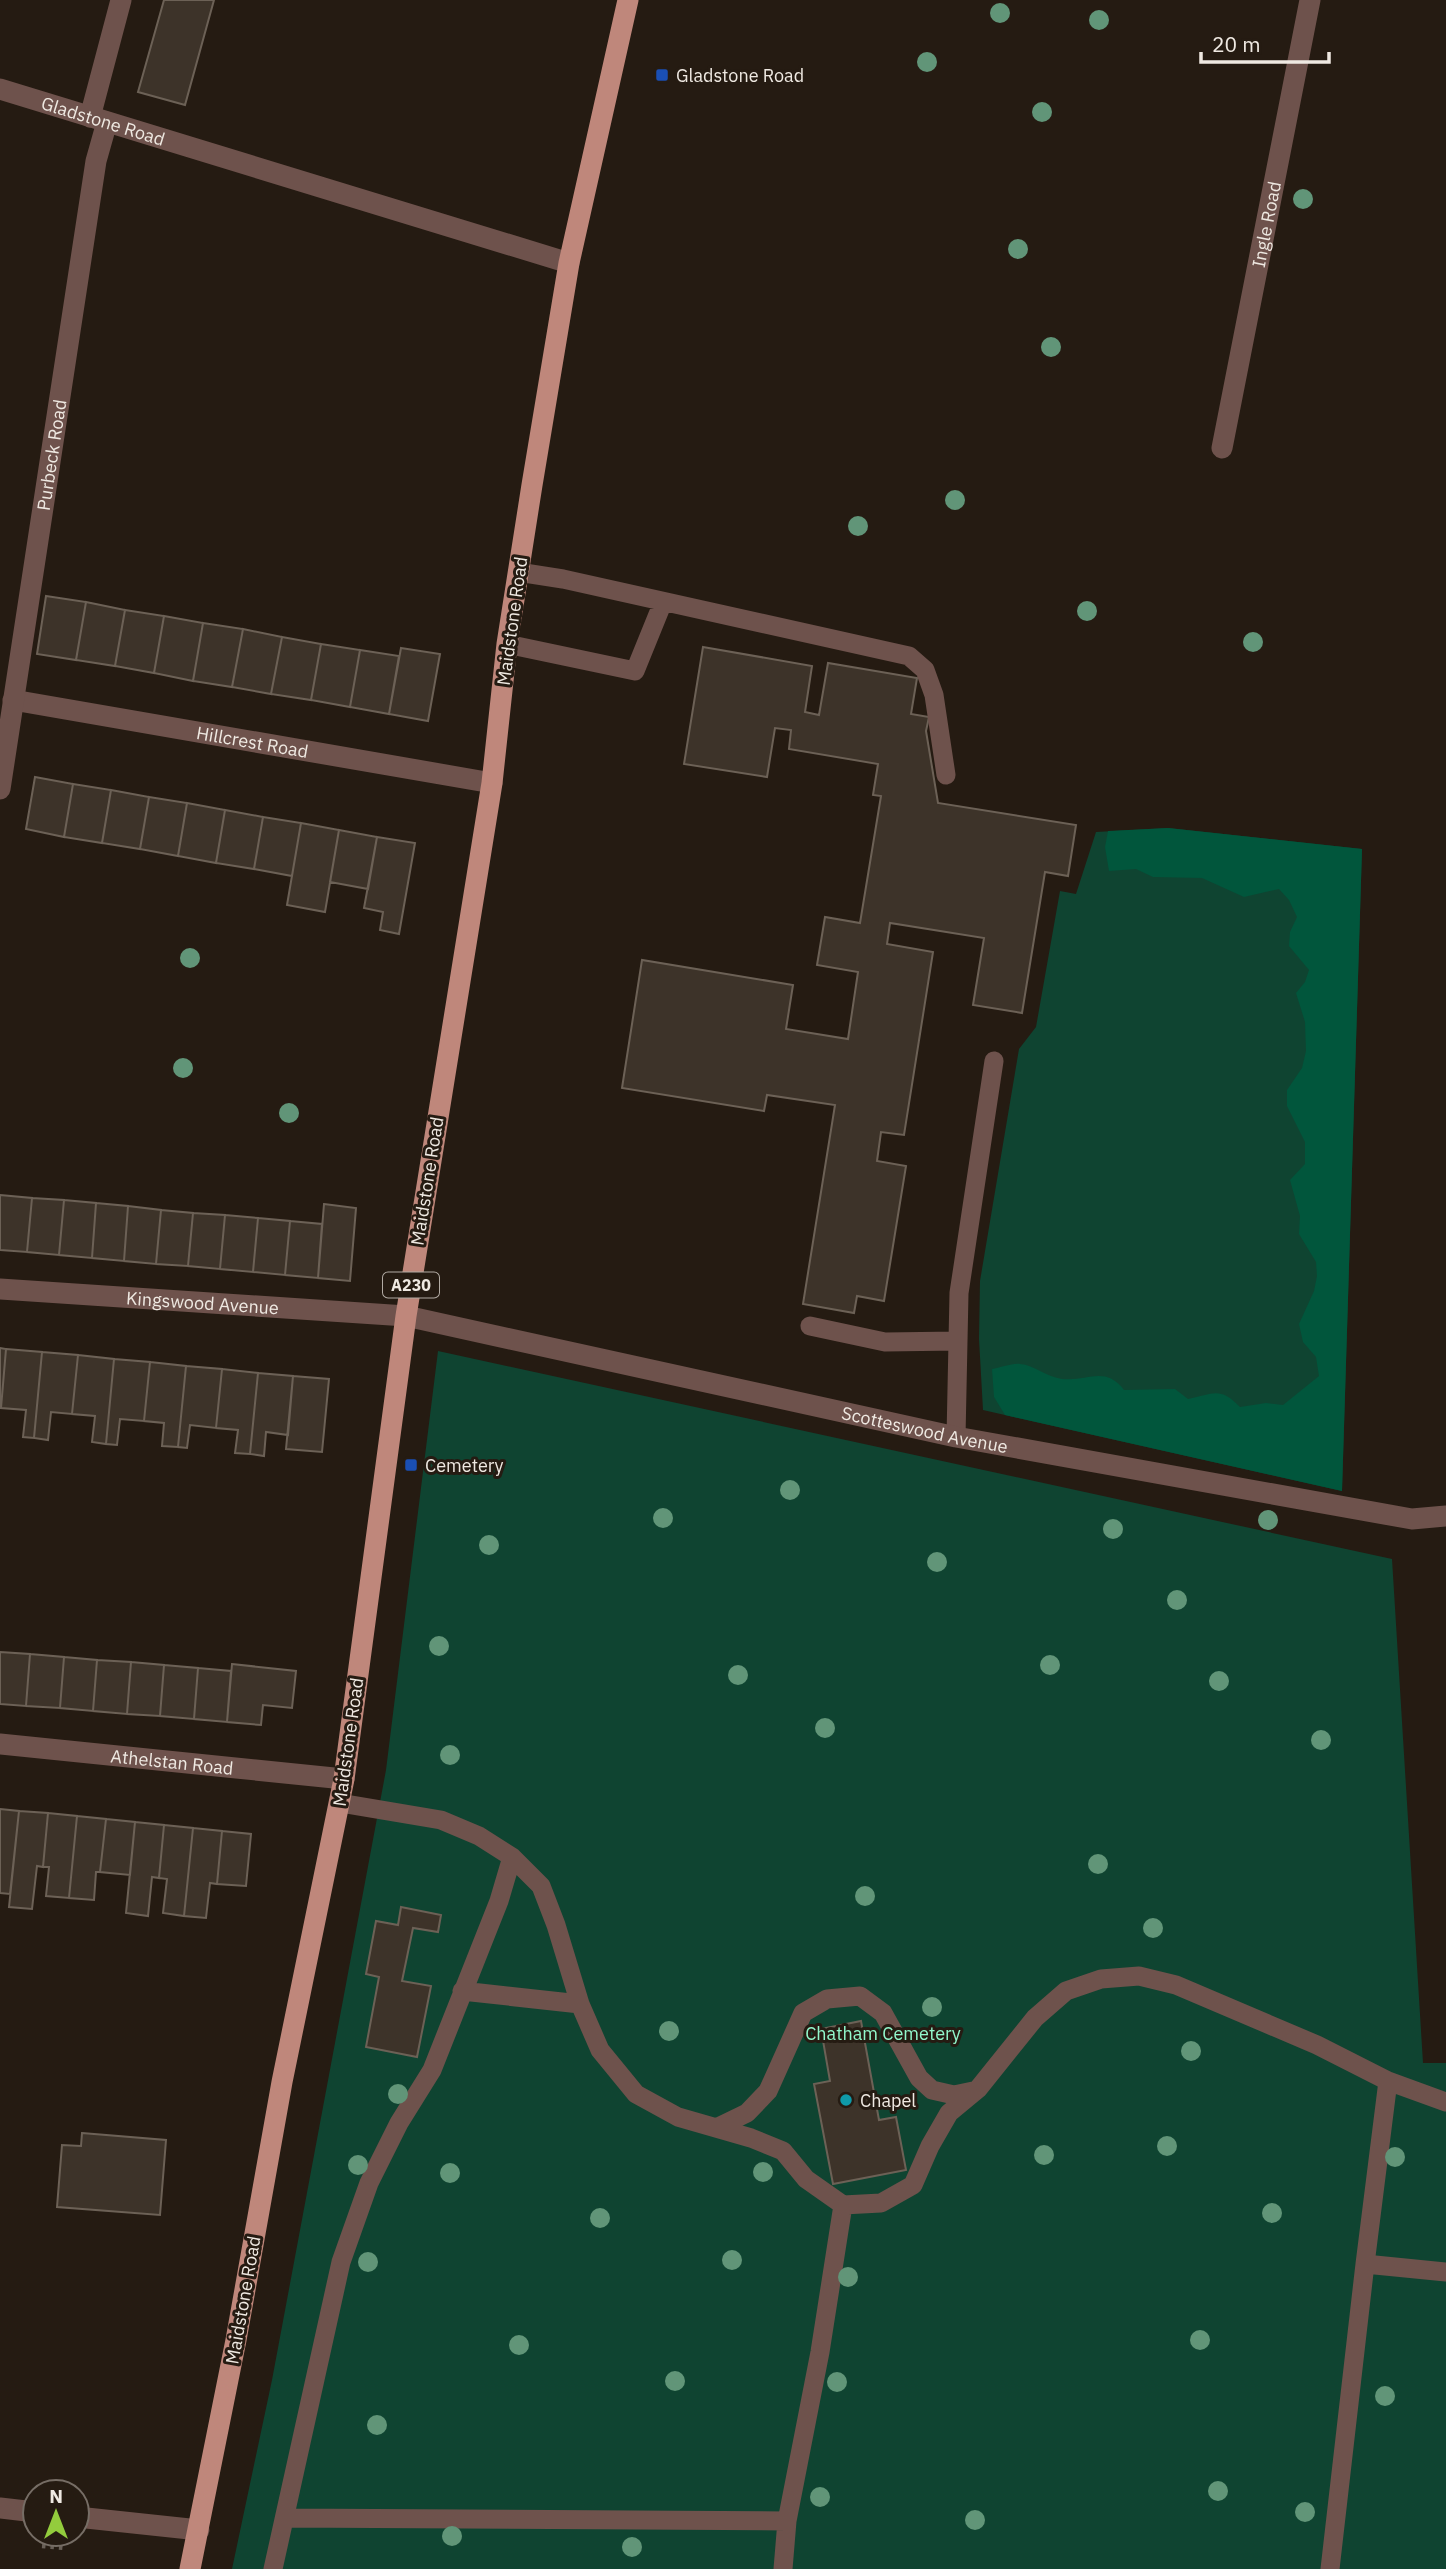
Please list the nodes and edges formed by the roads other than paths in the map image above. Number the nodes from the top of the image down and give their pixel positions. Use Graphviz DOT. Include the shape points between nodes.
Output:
graph roads {
  1 [pos="121,0"];
  2 [pos="628,0"];
  3 [pos="1310,0"];
  4 [pos="0,89"];
  5 [pos="99,120"];
  6 [pos="569,263"];
  7 [pos="1222,448"];
  8 [pos="518,572"];
  9 [pos="663,602"];
  10 [pos="507,644"];
  11 [pos="13,700"];
  12 [pos="946,775"];
  13 [pos="492,783"];
  14 [pos="0,789"];
  15 [pos="994,1061"];
  16 [pos="0,1289"];
  17 [pos="406,1316"];
  18 [pos="810,1326"];
  19 [pos="957,1341"];
  20 [pos="957,1437"];
  21 [pos="1446,1516"];
  22 [pos="0,1744"];
  23 [pos="344,1779"];
  24 [pos="340,1803"];
  25 [pos="512,1857"];
  26 [pos="462,1992"];
  27 [pos="580,2004"];
  28 [pos="1388,2081"];
  29 [pos="978,2089"];
  30 [pos="1446,2102"];
  31 [pos="716,2128"];
  32 [pos="843,2205"];
  33 [pos="1365,2264"];
  34 [pos="1446,2272"];
  35 [pos="0,2508"];
  36 [pos="21,2510"];
  37 [pos="91,2518"];
  38 [pos="285,2518"];
  39 [pos="787,2521"];
  40 [pos="199,2530"];
  41 [pos="190,2569"];
  42 [pos="274,2569"];
  43 [pos="783,2569"];
  44 [pos="1330,2569"];
  1 -- 5 [label="street, Purbeck Road"];
  2 -- 6 [label="main road, Maidstone Road / A230"];
  3 -- 7 [label="street, Ingle Road"];
  4 -- 5 [label="street, Gladstone Road"];
  5 -- 6 [label="street, Gladstone Road"];
  5 -- 11 [label="street, Purbeck Road"];
  6 -- 8 [label="main road, Maidstone Road / A230"];
  8 -- 9 [label="lane"];
  8 -- 10 [label="main road, Maidstone Road / A230"];
  9 -- 10 [label="lane" via="635,671"];
  9 -- 12 [label="lane" via="909,656 925,670 934,695"];
  10 -- 13 [label="main road, Maidstone Road / A230"];
  11 -- 13 [label="street, Hillcrest Road"];
  11 -- 14 [label="street, Purbeck Road"];
  13 -- 17 [label="main road, Maidstone Road / A230"];
  15 -- 19 [label="lane" via="959,1293"];
  16 -- 17 [label="street, Kingswood Avenue"];
  17 -- 20 [label="street, Scotteswood Avenue"];
  17 -- 23 [label="main road, Maidstone Road / A230"];
  18 -- 19 [label="lane" via="885,1342"];
  19 -- 20 [label="lane"];
  20 -- 21 [label="street, Scotteswood Avenue" via="1412,1519"];
  22 -- 23 [label="street, Athelstan Road"];
  23 -- 24 [label="main road, Maidstone Road / A230"];
  24 -- 25 [label="lane" via="441,1821 479,1836"];
  24 -- 40 [label="main road, Maidstone Road / A230" via="282,2082"];
  25 -- 26 [label="lane"];
  25 -- 27 [label="lane" via="541,1886"];
  26 -- 27 [label="lane"];
  26 -- 38 [label="lane" via="432,2070 369,2183 341,2262"];
  27 -- 31 [label="lane" via="600,2050 636,2094 678,2117"];
  28 -- 29 [label="lane" via="1317,2045 1176,1985 1139,1976 1101,1979 1066,1992 1035,2018"];
  28 -- 30 [label="lane"];
  28 -- 33 [label="lane"];
  29 -- 31 [label="lane" via="954,2095 932,2090 898,2045 883,2013 860,1996 827,1999 803,2013 768,2091 747,2113"];
  29 -- 32 [label="lane" via="949,2113 912,2185 881,2203"];
  31 -- 32 [label="lane" via="783,2151 806,2179"];
  32 -- 39 [label="lane"];
  33 -- 34 [label="lane"];
  33 -- 44 [label="lane"];
  35 -- 36 [label="street"];
  37 -- 40 [label="street"];
  38 -- 39 [label="lane"];
  38 -- 42 [label="lane"];
  39 -- 43 [label="lane"];
  40 -- 41 [label="main road, Maidstone Road / A230"];
}
